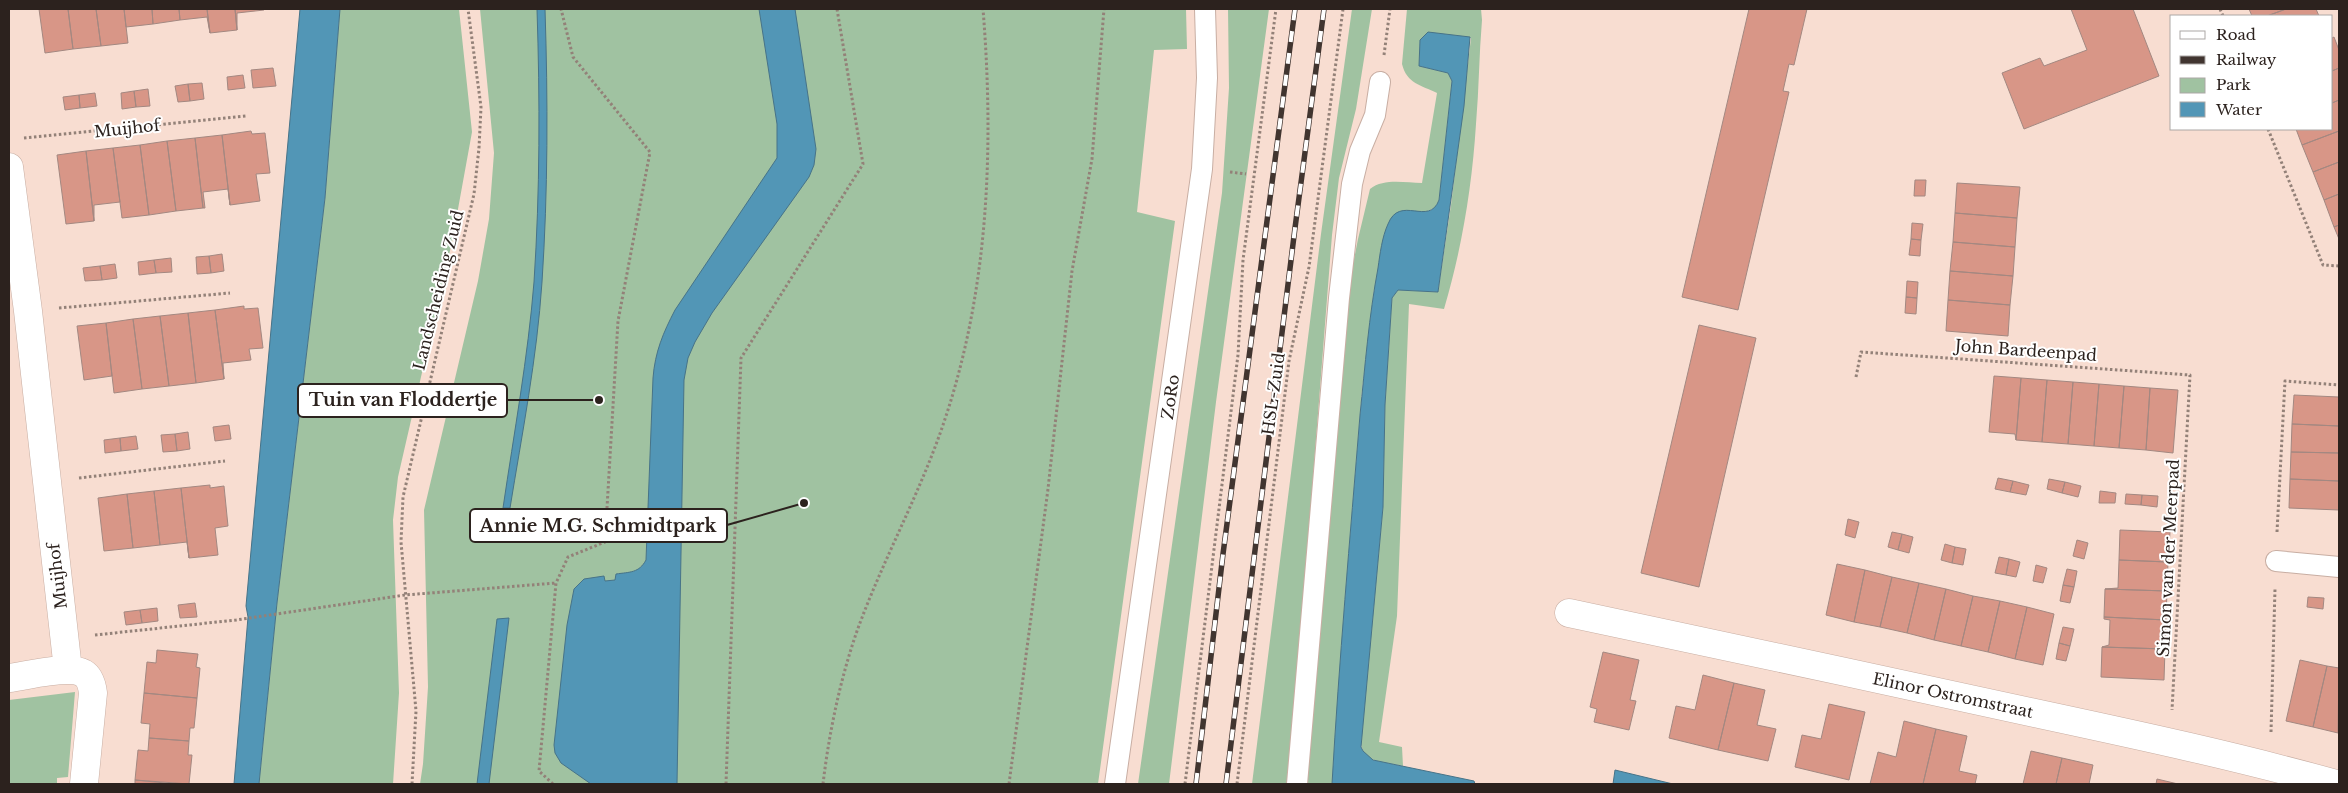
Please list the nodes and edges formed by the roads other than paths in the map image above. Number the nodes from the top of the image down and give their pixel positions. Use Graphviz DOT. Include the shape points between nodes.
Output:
graph roads {
  1 [pos="1205,9"];
  2 [pos="1380,82"];
  3 [pos="9,167"];
  4 [pos="2276,562"];
  5 [pos="2339,567"];
  6 [pos="1569,613"];
  7 [pos="68,670"];
  8 [pos="9,678"];
  9 [pos="84,784"];
  10 [pos="1115,784"];
  11 [pos="1297,784"];
  12 [pos="2336,784"];
  1 -- 10 [label="lane, ZoRo" via="1207,78 1202,168"];
  2 -- 11 [label="lane" via="1375,115 1360,151 1352,184 1339,298"];
  3 -- 7 [label="street, Muijhof"];
  4 -- 5 [label="lane"];
  6 -- 12 [label="street, Elinor Ostromstraat" via="2269,765"];
  7 -- 8 [label="street"];
  7 -- 9 [label="street" via="83,673 91,682 93,693"];
}
